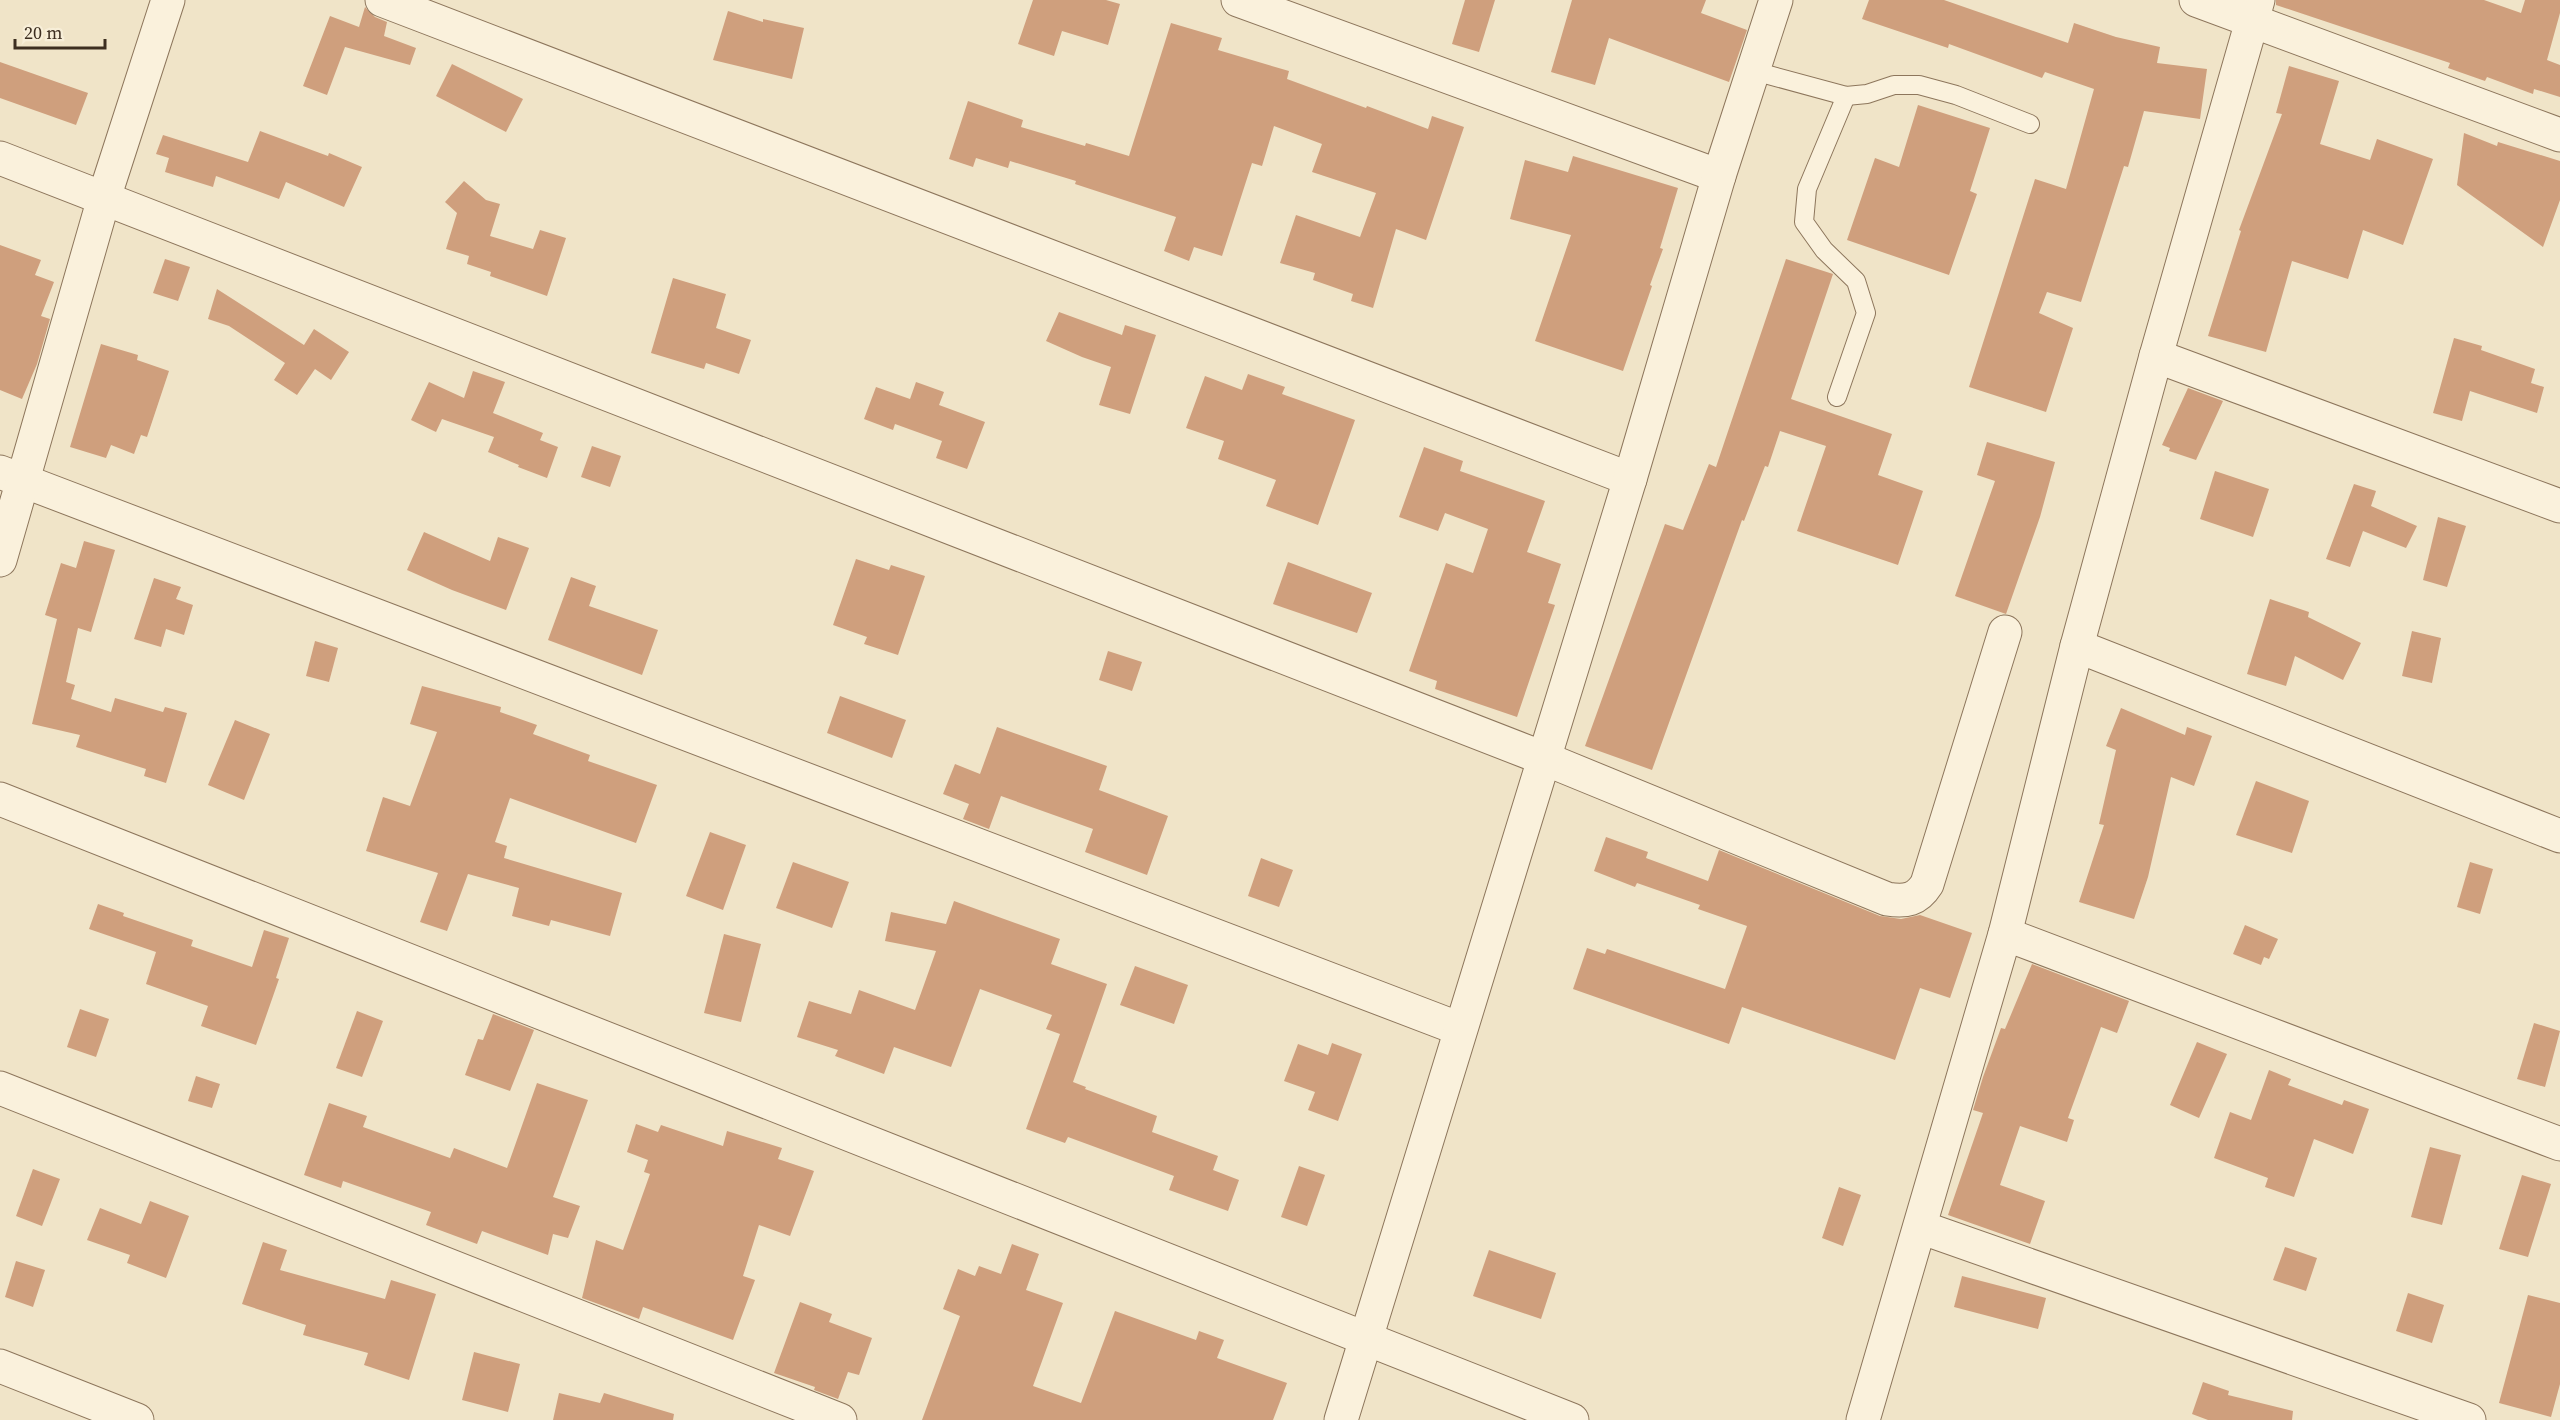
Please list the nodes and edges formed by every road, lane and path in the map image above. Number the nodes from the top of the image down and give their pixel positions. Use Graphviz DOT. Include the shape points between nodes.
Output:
graph roads {
  1 [pos="168,0"];
  2 [pos="382,0"];
  3 [pos="1238,0"];
  4 [pos="1776,0"];
  5 [pos="2196,0"];
  6 [pos="2254,10"];
  7 [pos="1754,71"];
  8 [pos="1846,96"];
  9 [pos="2030,124"];
  10 [pos="2560,135"];
  11 [pos="0,158"];
  12 [pos="1719,176"];
  13 [pos="104,198"];
  14 [pos="2156,356"];
  15 [pos="1838,397"];
  16 [pos="11,476"];
  17 [pos="1630,479"];
  18 [pos="2560,506"];
  19 [pos="0,560"];
  20 [pos="2005,632"];
  21 [pos="2077,646"];
  22 [pos="1543,758"];
  23 [pos="0,799"];
  24 [pos="2560,836"];
  25 [pos="2006,934"];
  26 [pos="1460,1029"];
  27 [pos="0,1088"];
  28 [pos="2560,1144"];
  29 [pos="1920,1227"];
  30 [pos="1366,1337"];
  31 [pos="0,1366"];
  32 [pos="137,1420"];
  33 [pos="840,1420"];
  34 [pos="1341,1420"];
  35 [pos="1572,1420"];
  36 [pos="1863,1420"];
  37 [pos="2469,1420"];
  1 -- 13 [label="street"];
  2 -- 17 [label="street"];
  3 -- 12 [label="street"];
  4 -- 7 [label="street"];
  5 -- 6 [label="street"];
  6 -- 10 [label="street"];
  6 -- 14 [label="street"];
  7 -- 8 [label="lane"];
  7 -- 12 [label="street"];
  8 -- 9 [label="lane" via="1894,85 1919,85"];
  8 -- 15 [label="lane" via="1808,189 1804,222 1824,250 1856,281 1866,313"];
  11 -- 13 [label="street"];
  12 -- 17 [label="street"];
  13 -- 16 [label="street"];
  13 -- 22 [label="street"];
  14 -- 18 [label="street"];
  14 -- 21 [label="street"];
  16 -- 19 [label="street"];
  16 -- 26 [label="street"];
  17 -- 22 [label="street"];
  20 -- 22 [label="street" via="1927,884 1913,899 1887,899"];
  21 -- 24 [label="street"];
  21 -- 25 [label="street"];
  22 -- 26 [label="street"];
  23 -- 30 [label="street"];
  25 -- 28 [label="street"];
  25 -- 29 [label="street"];
  26 -- 30 [label="street"];
  27 -- 33 [label="street"];
  29 -- 36 [label="street"];
  29 -- 37 [label="street"];
  30 -- 34 [label="street"];
  30 -- 35 [label="street"];
  31 -- 32 [label="street"];
}
